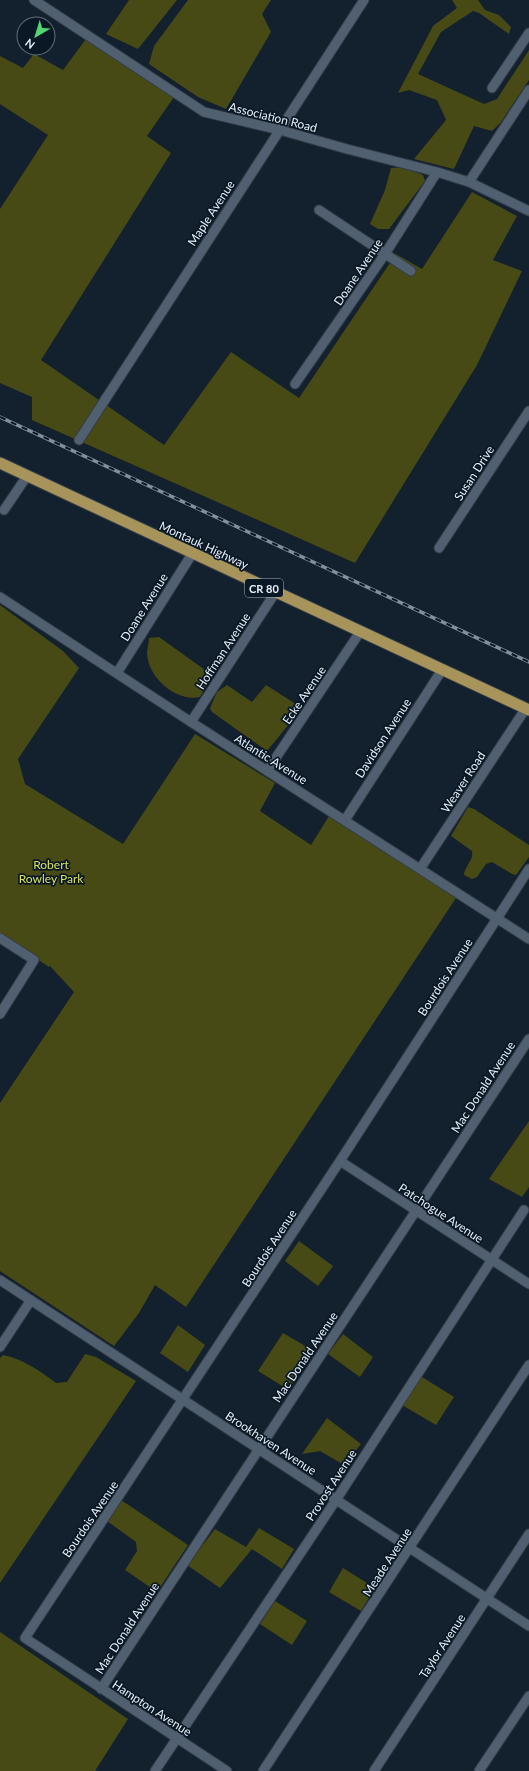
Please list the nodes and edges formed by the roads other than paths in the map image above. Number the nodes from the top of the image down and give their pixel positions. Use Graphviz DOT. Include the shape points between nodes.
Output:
graph roads {
  1 [pos="34,0"];
  2 [pos="364,0"];
  3 [pos="529,33"];
  4 [pos="492,88"];
  5 [pos="529,90"];
  6 [pos="280,130"];
  7 [pos="438,172"];
  8 [pos="469,182"];
  9 [pos="318,210"];
  10 [pos="529,211"];
  11 [pos="385,254"];
  12 [pos="411,271"];
  13 [pos="295,384"];
  14 [pos="529,411"];
  15 [pos="79,440"];
  16 [pos="0,463"];
  17 [pos="27,476"];
  18 [pos="4,510"];
  19 [pos="439,548"];
  20 [pos="192,554"];
  21 [pos="275,593"];
  22 [pos="0,597"];
  23 [pos="360,632"];
  24 [pos="442,670"];
  25 [pos="117,673"];
  26 [pos="527,709"];
  27 [pos="191,722"];
  28 [pos="267,771"];
  29 [pos="345,820"];
  30 [pos="420,869"];
  31 [pos="529,869"];
  32 [pos="497,919"];
  33 [pos="0,938"];
  34 [pos="529,939"];
  35 [pos="0,1014"];
  36 [pos="529,1039"];
  37 [pos="340,1161"];
  38 [pos="524,1210"];
  39 [pos="416,1211"];
  40 [pos="491,1260"];
  41 [pos="0,1280"];
  42 [pos="529,1284"];
  43 [pos="31,1300"];
  44 [pos="0,1347"];
  45 [pos="529,1365"];
  46 [pos="184,1400"];
  47 [pos="258,1449"];
  48 [pos="336,1500"];
  49 [pos="529,1534"];
  50 [pos="410,1548"];
  51 [pos="487,1599"];
  52 [pos="529,1626"];
  53 [pos="25,1638"];
  54 [pos="101,1689"];
  55 [pos="529,1696"];
  56 [pos="177,1738"];
  57 [pos="155,1771"];
  58 [pos="227,1771"];
  59 [pos="263,1771"];
  60 [pos="374,1771"];
  61 [pos="480,1771"];
  1 -- 6 [label="street, Association Road" via="204,112"];
  2 -- 6 [label="street, Maple Avenue"];
  3 -- 4 [label="street"];
  5 -- 8 [label="street"];
  6 -- 7 [label="street, Association Road"];
  6 -- 15 [label="street, Maple Avenue"];
  7 -- 8 [label="street, Association Road"];
  7 -- 11 [label="street, Doane Avenue"];
  8 -- 10 [label="street, Association Road"];
  9 -- 11 [label="street"];
  11 -- 12 [label="street"];
  11 -- 13 [label="street, Doane Avenue"];
  14 -- 19 [label="street, Susan Drive"];
  16 -- 17 [label="main road, Montauk Highway / CR 80"];
  17 -- 18 [label="street"];
  17 -- 20 [label="main road, Montauk Highway / CR 80"];
  20 -- 21 [label="main road, Montauk Highway / CR 80"];
  20 -- 25 [label="street, Doane Avenue"];
  21 -- 23 [label="main road, Montauk Highway / CR 80"];
  21 -- 27 [label="street, Hoffman Avenue"];
  22 -- 25 [label="street, Atlantic Avenue"];
  23 -- 24 [label="main road, Montauk Highway / CR 80"];
  23 -- 28 [label="street, Ecke Avenue"];
  24 -- 26 [label="main road, Montauk Highway / CR 80"];
  24 -- 29 [label="street, Davidson Avenue"];
  25 -- 27 [label="street, Atlantic Avenue"];
  26 -- 30 [label="street, Weaver Road"];
  27 -- 28 [label="street, Atlantic Avenue"];
  28 -- 29 [label="street, Atlantic Avenue"];
  29 -- 30 [label="street, Atlantic Avenue"];
  30 -- 32 [label="street, Atlantic Avenue"];
  31 -- 32 [label="street, Bourdois Avenue"];
  32 -- 34 [label="street, Atlantic Avenue"];
  32 -- 37 [label="street, Bourdois Avenue"];
  33 -- 35 [label="street" via="34,960"];
  36 -- 39 [label="street, Mac Donald Avenue"];
  37 -- 39 [label="street, Patchogue Avenue"];
  37 -- 46 [label="street, Bourdois Avenue"];
  38 -- 40 [label="street, Provost Avenue"];
  39 -- 40 [label="street, Patchogue Avenue"];
  39 -- 47 [label="street, Mac Donald Avenue"];
  40 -- 42 [label="street, Patchogue Avenue"];
  40 -- 48 [label="street, Provost Avenue"];
  41 -- 43 [label="street, Brookhaven Avenue"];
  43 -- 44 [label="street"];
  43 -- 46 [label="street, Brookhaven Avenue"];
  45 -- 50 [label="street, Meade Avenue"];
  46 -- 47 [label="street, Brookhaven Avenue"];
  46 -- 53 [label="street, Bourdois Avenue"];
  47 -- 48 [label="street, Brookhaven Avenue"];
  47 -- 54 [label="street, Mac Donald Avenue"];
  48 -- 50 [label="street, Brookhaven Avenue"];
  48 -- 56 [label="street, Provost Avenue"];
  49 -- 51 [label="street, Taylor Avenue"];
  50 -- 51 [label="street, Brookhaven Avenue"];
  50 -- 59 [label="street, Meade Avenue"];
  51 -- 52 [label="street, Brookhaven Avenue"];
  51 -- 60 [label="street, Taylor Avenue"];
  53 -- 54 [label="street, Hampton Avenue"];
  54 -- 56 [label="street, Hampton Avenue"];
  55 -- 61 [label="street"];
  56 -- 57 [label="street, Provost Avenue"];
  56 -- 58 [label="street, Hampton Avenue"];
}
